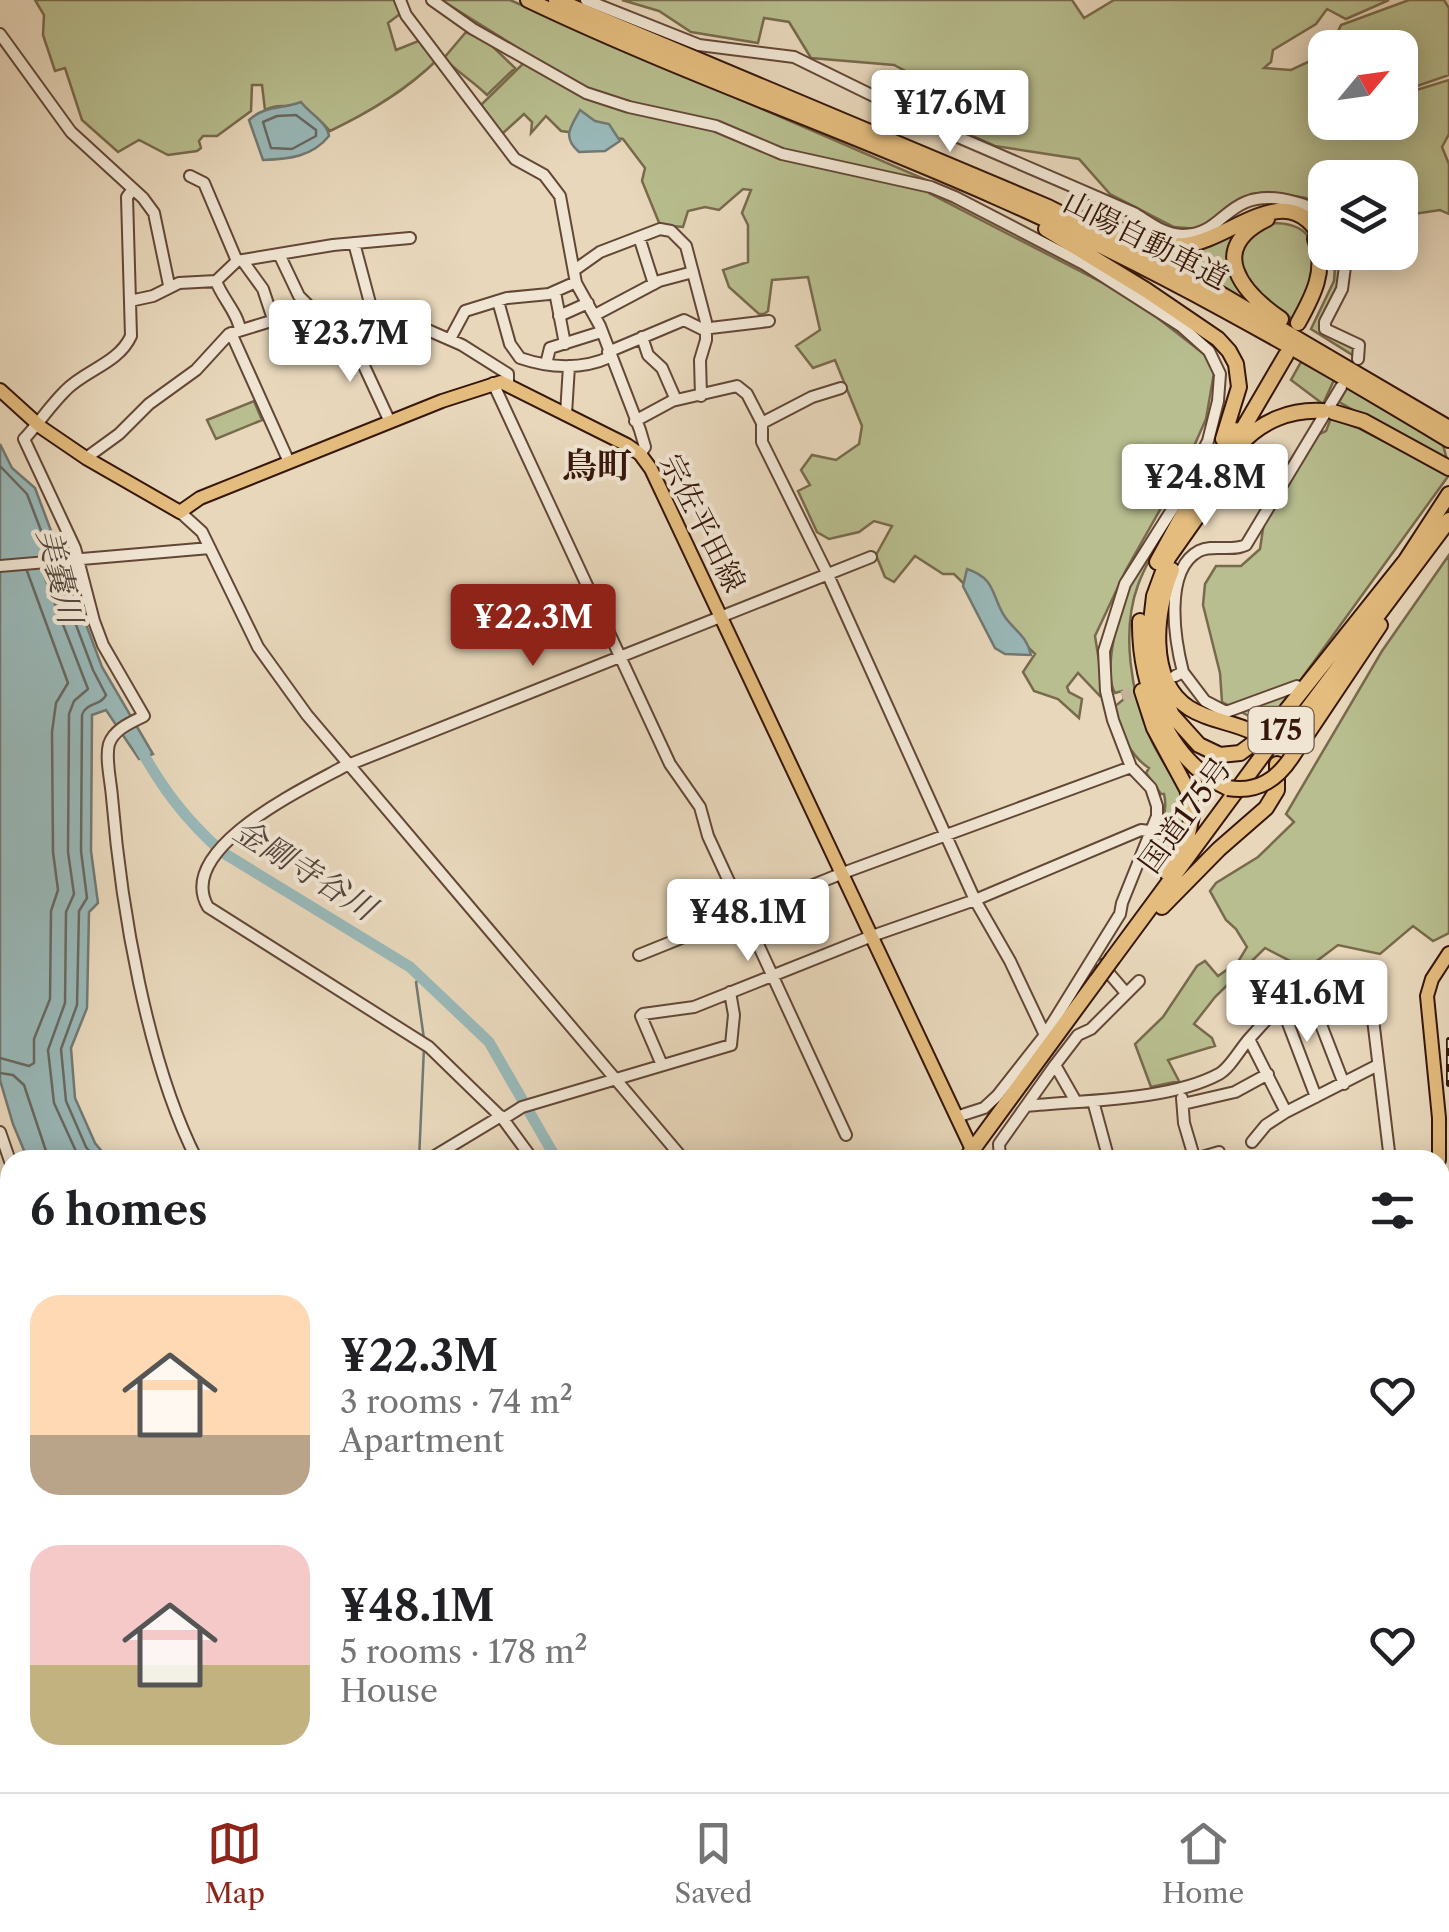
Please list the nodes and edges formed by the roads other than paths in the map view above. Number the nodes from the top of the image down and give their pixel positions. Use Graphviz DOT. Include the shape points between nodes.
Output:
graph roads {
  1 [pos="400,0"];
  2 [pos="432,0"];
  3 [pos="528,0"];
  4 [pos="556,0"];
  5 [pos="586,0"];
  6 [pos="0,34"];
  7 [pos="943,161"];
  8 [pos="190,176"];
  9 [pos="133,189"];
  10 [pos="996,196"];
  11 [pos="1308,207"];
  12 [pos="1308,221"];
  13 [pos="1308,230"];
  14 [pos="639,237"];
  15 [pos="410,238"];
  16 [pos="354,243"];
  17 [pos="279,254"];
  18 [pos="240,261"];
  19 [pos="576,268"];
  20 [pos="1319,270"];
  21 [pos="1326,270"];
  22 [pos="1344,270"];
  23 [pos="693,272"];
  24 [pos="216,281"];
  25 [pos="576,282"];
  26 [pos="654,284"];
  27 [pos="169,285"];
  28 [pos="554,292"];
  29 [pos="130,301"];
  30 [pos="498,301"];
  31 [pos="588,303"];
  32 [pos="595,315"];
  33 [pos="559,316"];
  34 [pos="374,318"];
  35 [pos="316,320"];
  36 [pos="274,322"];
  37 [pos="768,322"];
  38 [pos="346,327"];
  39 [pos="706,329"];
  40 [pos="235,332"];
  41 [pos="602,332"];
  42 [pos="642,337"];
  43 [pos="450,339"];
  44 [pos="565,344"];
  45 [pos="609,354"];
  46 [pos="1283,354"];
  47 [pos="1336,359"];
  48 [pos="1358,359"];
  49 [pos="524,360"];
  50 [pos="546,364"];
  51 [pos="569,366"];
  52 [pos="503,382"];
  53 [pos="842,388"];
  54 [pos="1342,388"];
  55 [pos="0,390"];
  56 [pos="701,396"];
  57 [pos="676,400"];
  58 [pos="566,414"];
  59 [pos="636,421"];
  60 [pos="390,422"];
  61 [pos="38,424"];
  62 [pos="762,424"];
  63 [pos="1449,428"];
  64 [pos="1449,440"];
  65 [pos="1225,453"];
  66 [pos="640,454"];
  67 [pos="86,458"];
  68 [pos="288,462"];
  69 [pos="1442,464"];
  70 [pos="1449,494"];
  71 [pos="1449,502"];
  72 [pos="180,512"];
  73 [pos="1449,520"];
  74 [pos="1182,540"];
  75 [pos="210,548"];
  76 [pos="871,557"];
  77 [pos="80,560"];
  78 [pos="1406,560"];
  79 [pos="0,566"];
  80 [pos="828,575"];
  81 [pos="722,616"];
  82 [pos="1140,650"];
  83 [pos="620,655"];
  84 [pos="1297,686"];
  85 [pos="1122,696"];
  86 [pos="1109,701"];
  87 [pos="1255,734"];
  88 [pos="1278,764"];
  89 [pos="353,765"];
  90 [pos="1130,767"];
  91 [pos="1149,831"];
  92 [pos="946,836"];
  93 [pos="843,873"];
  94 [pos="976,900"];
  95 [pos="1162,907"];
  96 [pos="744,914"];
  97 [pos="872,936"];
  98 [pos="1449,953"];
  99 [pos="639,955"];
  100 [pos="1106,968"];
  101 [pos="772,976"];
  102 [pos="1138,981"];
  103 [pos="1369,986"];
  104 [pos="1308,991"];
  105 [pos="730,992"];
  106 [pos="1126,993"];
  107 [pos="1045,1035"];
  108 [pos="1250,1039"];
  109 [pos="662,1065"];
  110 [pos="1055,1065"];
  111 [pos="1378,1065"];
  112 [pos="1268,1074"];
  113 [pos="616,1079"];
  114 [pos="1344,1084"];
  115 [pos="1180,1087"];
  116 [pos="1316,1097"];
  117 [pos="1075,1100"];
  118 [pos="1093,1101"];
  119 [pos="1183,1104"];
  120 [pos="1026,1106"];
  121 [pos="1286,1112"];
  122 [pos="956,1117"];
  123 [pos="502,1118"];
  124 [pos="846,1136"];
  125 [pos="1252,1142"];
  126 [pos="192,1150"];
  127 [pos="446,1150"];
  128 [pos="526,1150"];
  129 [pos="676,1150"];
  130 [pos="970,1150"];
  131 [pos="979,1150"];
  132 [pos="999,1150"];
  133 [pos="1107,1150"];
  134 [pos="1193,1150"];
  135 [pos="1389,1150"];
  136 [pos="1438,1150"];
  1 -- 19 [label="street" via="516,159 552,184 565,210"];
  2 -- 86 [label="street" via="586,93 716,126 782,154 956,197 1084,264 1209,351 1220,374 1213,424 1112,616 1104,651"];
  3 -- 10 [label="highway, 山陽自動車道"];
  4 -- 7 [label="highway, 山陽自動車道"];
  5 -- 11 [label="street" via="699,45 794,57 1181,236 1200,232 1247,198"];
  6 -- 9 [label="street" via="71,132"];
  7 -- 12 [label="highway" via="1169,244 1200,242 1278,211"];
  7 -- 47 [label="highway, 山陽自動車道" via="1134,248"];
  8 -- 18 [label="street" via="204,183"];
  9 -- 27 [label="street" via="154,213"];
  9 -- 29 [label="street"];
  10 -- 64 [label="highway, 山陽自動車道" via="1231,314"];
  10 -- 65 [label="highway" via="1229,350 1239,387"];
  13 -- 47 [label="highway" via="1296,222 1264,220 1244,235 1237,275 1260,304"];
  14 -- 19 [label="street"];
  14 -- 23 [label="street" via="671,231 686,246"];
  14 -- 26 [label="street"];
  15 -- 16 [label="street"];
  16 -- 17 [label="street"];
  16 -- 34 [label="street"];
  17 -- 18 [label="street"];
  17 -- 35 [label="street"];
  18 -- 24 [label="street"];
  18 -- 36 [label="street" via="263,289"];
  19 -- 25 [label="street"];
  20 -- 21 [label="highway" via="1301,324 1320,295"];
  22 -- 48 [label="street" via="1325,328 1358,345"];
  23 -- 26 [label="street"];
  23 -- 39 [label="street"];
  24 -- 27 [label="street"];
  24 -- 40 [label="street" via="238,320"];
  25 -- 28 [label="street"];
  25 -- 31 [label="street"];
  26 -- 32 [label="street"];
  27 -- 29 [label="street"];
  28 -- 30 [label="street"];
  28 -- 33 [label="street"];
  29 -- 61 [label="street" via="127,344 67,388"];
  30 -- 43 [label="street" via="465,311"];
  30 -- 49 [label="street" via="510,344"];
  31 -- 32 [label="street"];
  31 -- 33 [label="street"];
  32 -- 41 [label="street"];
  33 -- 44 [label="street"];
  34 -- 35 [label="street"];
  34 -- 43 [label="street" via="407,321"];
  35 -- 36 [label="street"];
  36 -- 40 [label="street"];
  37 -- 39 [label="street"];
  38 -- 60 [label="street"];
  39 -- 42 [label="street" via="684,320"];
  39 -- 56 [label="street"];
  40 -- 67 [label="street"];
  40 -- 68 [label="street"];
  41 -- 44 [label="street"];
  41 -- 45 [label="street"];
  42 -- 45 [label="street"];
  42 -- 57 [label="street"];
  43 -- 52 [label="street" via="508,374"];
  44 -- 50 [label="street" via="550,348"];
  45 -- 51 [label="street"];
  45 -- 59 [label="street"];
  46 -- 65 [label="highway"];
  47 -- 63 [label="highway, 山陽自動車道"];
  49 -- 50 [label="street"];
  49 -- 52 [label="street"];
  50 -- 51 [label="street"];
  51 -- 58 [label="street"];
  52 -- 58 [label="main road, 宗佐平田線"];
  52 -- 60 [label="main road"];
  52 -- 83 [label="street"];
  53 -- 62 [label="street"];
  54 -- 84 [label="street" via="1246,545 1202,549 1180,574 1175,596 1179,674 1205,701 1226,712"];
  55 -- 61 [label="main road"];
  56 -- 57 [label="street"];
  56 -- 62 [label="street" via="743,388"];
  57 -- 59 [label="street"];
  58 -- 66 [label="main road, 宗佐平田線"];
  59 -- 66 [label="street" via="646,446"];
  60 -- 68 [label="main road"];
  61 -- 67 [label="main road"];
  61 -- 77 [label="street" via="24,439"];
  62 -- 80 [label="street" via="762,442"];
  65 -- 69 [label="highway" via="1272,419 1328,412 1363,422"];
  65 -- 74 [label="highway" via="1211,497"];
  65 -- 82 [label="highway" via="1157,563 1140,618"];
  66 -- 81 [label="main road, 宗佐平田線"];
  67 -- 72 [label="main road"];
  68 -- 72 [label="main road"];
  70 -- 78 [label="highway, 175"];
  71 -- 78 [label="highway, 国道175号 / 175"];
  72 -- 75 [label="street"];
  73 -- 82 [label="highway, bridge" via="1294,756 1265,784 1228,788 1194,764 1150,692"];
  73 -- 95 [label="highway, 国道175号 / 175"];
  74 -- 78 [label="highway" via="1154,596 1150,656 1180,726 1220,754 1240,753 1270,731"];
  74 -- 87 [label="highway" via="1161,611 1165,677 1188,708"];
  75 -- 77 [label="street"];
  75 -- 89 [label="street" via="258,646"];
  76 -- 80 [label="street"];
  77 -- 79 [label="street"];
  77 -- 126 [label="street" via="104,645 144,716 116,732 108,745 114,816 134,953 161,1066"];
  78 -- 100 [label="highway, 国道175号 / 175"];
  80 -- 81 [label="street"];
  80 -- 92 [label="street"];
  81 -- 83 [label="street"];
  81 -- 93 [label="main road, 宗佐平田線"];
  82 -- 100 [label="highway" via="1147,710 1187,789 1192,823"];
  83 -- 89 [label="street"];
  83 -- 96 [label="street" via="670,764 700,807"];
  85 -- 86 [label="street"];
  86 -- 90 [label="street"];
  88 -- 95 [label="highway" via="1277,790 1266,808"];
  89 -- 113 [label="street"];
  89 -- 123 [label="street" via="268,807 231,839 206,871 201,887 208,907 429,1047"];
  90 -- 91 [label="street" via="1156,798"];
  90 -- 92 [label="street"];
  91 -- 94 [label="street"];
  91 -- 100 [label="street"];
  92 -- 93 [label="street"];
  92 -- 94 [label="street"];
  93 -- 96 [label="street"];
  93 -- 97 [label="main road, 宗佐平田線"];
  94 -- 97 [label="street"];
  94 -- 107 [label="street"];
  95 -- 100 [label="highway, 国道175号 / 175"];
  96 -- 99 [label="street"];
  96 -- 101 [label="street"];
  97 -- 101 [label="street"];
  97 -- 122 [label="main road, 宗佐平田線"];
  98 -- 136 [label="main road" via="1427,996"];
  100 -- 106 [label="street"];
  100 -- 107 [label="street"];
  100 -- 131 [label="highway, 国道175号 / 175"];
  101 -- 105 [label="street"];
  101 -- 124 [label="street"];
  102 -- 106 [label="street"];
  103 -- 111 [label="street"];
  104 -- 114 [label="street"];
  105 -- 109 [label="street" via="731,1046"];
  105 -- 109 [label="street" via="641,1016"];
  106 -- 110 [label="street"];
  107 -- 122 [label="street" via="998,1096"];
  108 -- 112 [label="street"];
  108 -- 115 [label="street" via="1222,1073"];
  108 -- 116 [label="street" via="1276,1009 1286,1018"];
  109 -- 113 [label="street"];
  110 -- 117 [label="street"];
  110 -- 120 [label="street"];
  111 -- 114 [label="street"];
  111 -- 135 [label="street"];
  112 -- 119 [label="street" via="1234,1092"];
  112 -- 121 [label="street"];
  113 -- 123 [label="street"];
  113 -- 129 [label="street"];
  114 -- 116 [label="street"];
  115 -- 118 [label="street"];
  115 -- 119 [label="street"];
  116 -- 121 [label="street"];
  117 -- 118 [label="street"];
  117 -- 120 [label="street"];
  118 -- 133 [label="street"];
  119 -- 134 [label="street"];
  120 -- 132 [label="street"];
  121 -- 125 [label="street"];
  122 -- 130 [label="main road, 宗佐平田線"];
  123 -- 127 [label="street"];
  123 -- 128 [label="street"];
}
